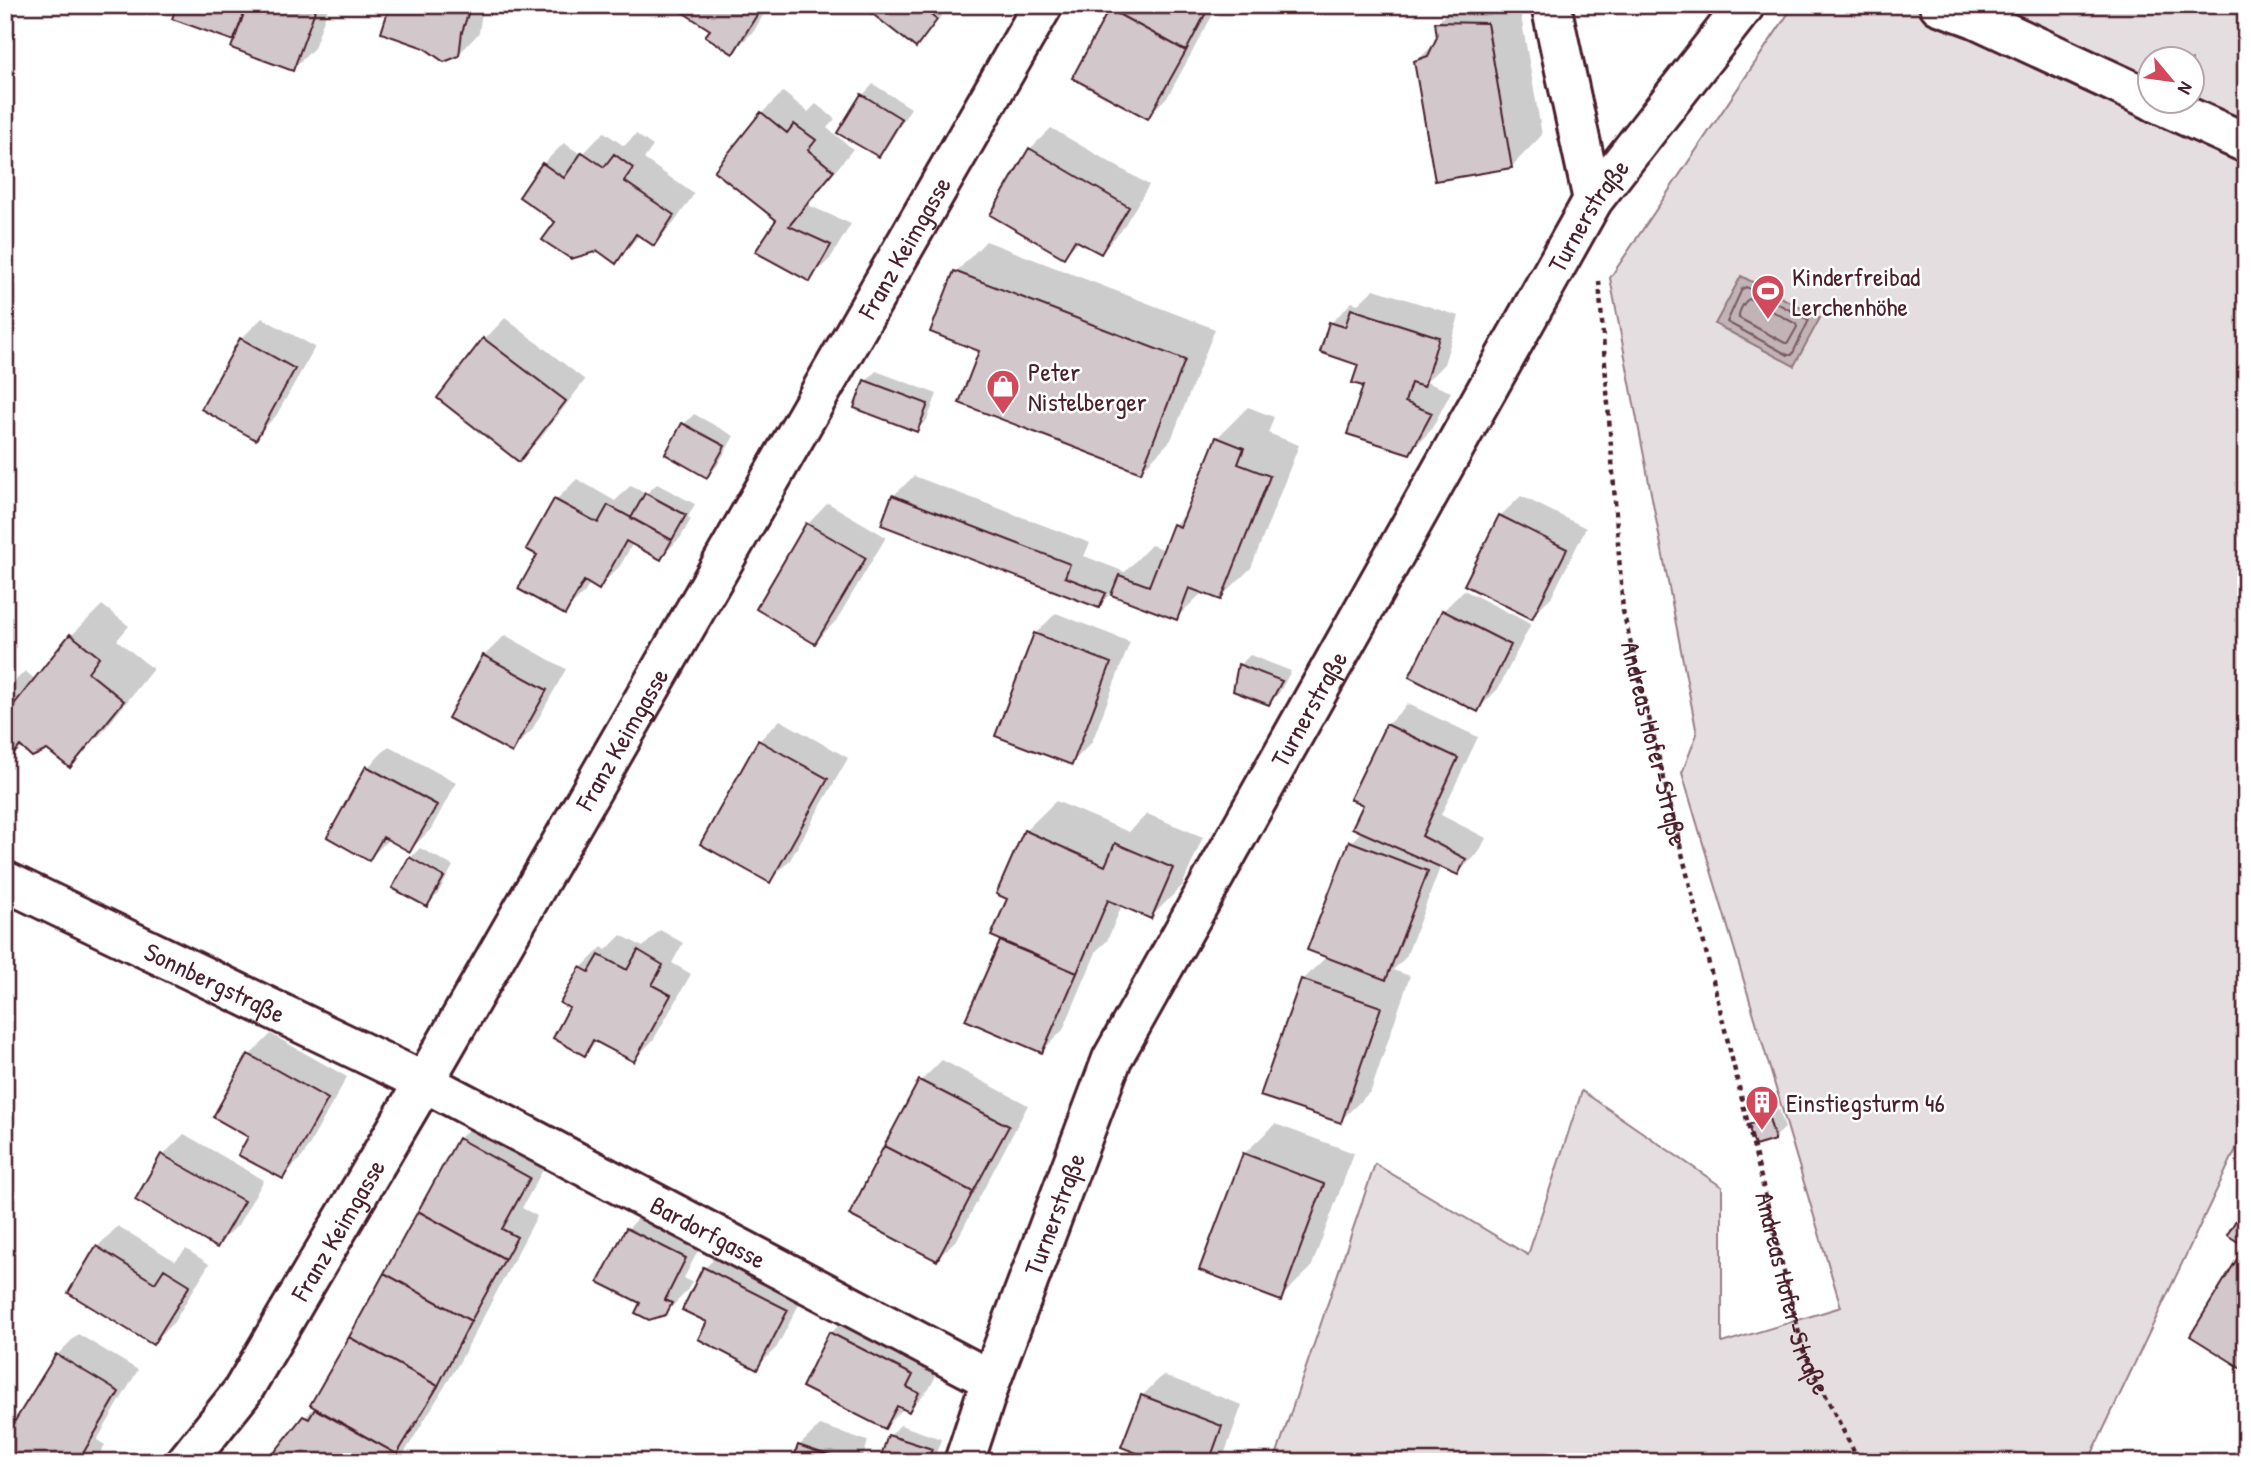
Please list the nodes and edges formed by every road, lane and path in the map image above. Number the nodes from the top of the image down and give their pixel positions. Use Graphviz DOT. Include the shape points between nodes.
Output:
graph roads {
  1 [pos="1043,5"];
  2 [pos="1551,5"];
  3 [pos="1745,5"];
  4 [pos="1939,5"];
  5 [pos="2136,93"];
  6 [pos="2186,116"];
  7 [pos="2246,143"];
  8 [pos="1593,200"];
  9 [pos="1598,268"];
  10 [pos="5,881"];
  11 [pos="424,1082"];
  12 [pos="991,1380"];
  13 [pos="186,1462"];
  14 [pos="964,1462"];
  15 [pos="1859,1462"];
  1 -- 11 [label="street, Franz Keimgasse"];
  2 -- 8 [label="street"];
  3 -- 8 [label="street, Turnerstraße"];
  4 -- 5 [label="street"];
  6 -- 7 [label="street"];
  8 -- 12 [label="street, Turnerstraße" via="1112,1059"];
  9 -- 15 [label="path, Andreas Hofer-Straße" via="1623,611 1803,1350"];
  10 -- 11 [label="street, Sonnbergstraße"];
  11 -- 12 [label="street, Bardorfgasse"];
  11 -- 13 [label="street, Franz Keimgasse" via="243,1392"];
  12 -- 14 [label="street, Turnerstraße"];
}
